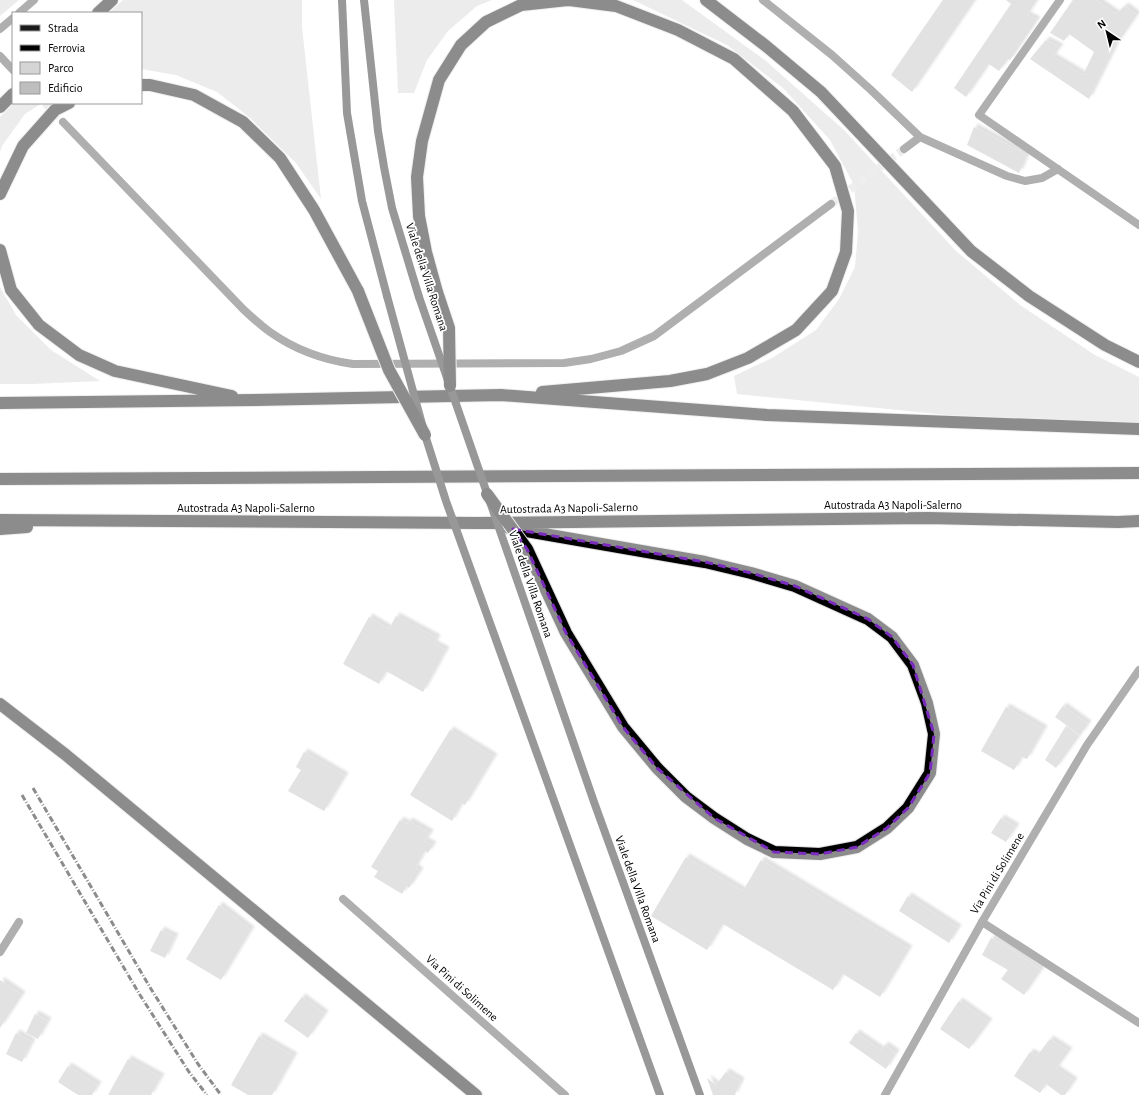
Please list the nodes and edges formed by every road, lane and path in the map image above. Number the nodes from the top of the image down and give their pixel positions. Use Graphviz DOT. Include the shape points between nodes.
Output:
graph roads {
  1 [pos="34,0"];
  2 [pos="112,0"];
  3 [pos="342,0"];
  4 [pos="364,0"];
  5 [pos="569,0"];
  6 [pos="706,0"];
  7 [pos="763,0"];
  8 [pos="1060,0"];
  9 [pos="20,12"];
  10 [pos="99,12"];
  11 [pos="12,19"];
  12 [pos="0,29"];
  13 [pos="0,56"];
  14 [pos="12,69"];
  15 [pos="142,85"];
  16 [pos="12,95"];
  17 [pos="67,104"];
  18 [pos="0,107"];
  19 [pos="63,122"];
  20 [pos="920,137"];
  21 [pos="904,149"];
  22 [pos="1058,169"];
  23 [pos="0,194"];
  24 [pos="830,204"];
  25 [pos="1139,225"];
  26 [pos="0,250"];
  27 [pos="1139,362"];
  28 [pos="450,386"];
  29 [pos="501,395"];
  30 [pos="255,400"];
  31 [pos="0,403"];
  32 [pos="1139,429"];
  33 [pos="425,435"];
  34 [pos="1139,473"];
  35 [pos="0,478"];
  36 [pos="488,494"];
  37 [pos="0,520"];
  38 [pos="1139,520"];
  39 [pos="106,521"];
  40 [pos="478,523"];
  41 [pos="0,529"];
  42 [pos="1139,670"];
  43 [pos="0,704"];
  44 [pos="343,899"];
  45 [pos="19,922"];
  46 [pos="982,922"];
  47 [pos="0,952"];
  48 [pos="1139,1023"];
  49 [pos="476,1095"];
  50 [pos="565,1095"];
  51 [pos="660,1095"];
  52 [pos="700,1095"];
  53 [pos="885,1095"];
  1 -- 9 [label="street"];
  2 -- 10 [label="highway"];
  3 -- 33 [label="main road, bridge" via="346,113 362,201"];
  4 -- 28 [label="main road, Viale della Villa Romana, bridge" via="378,131 392,208"];
  5 -- 28 [label="highway, bridge" via="521,5 486,22 461,45 439,80 422,141 416,177 419,216 426,252 449,328"];
  5 -- 29 [label="highway" via="616,6 678,30 734,59 793,111 835,166 848,211 846,252 832,292 802,325 748,358 707,374 670,382"];
  6 -- 27 [label="highway" via="821,92 971,251 1028,296 1105,345"];
  7 -- 20 [label="street" via="832,55"];
  8 -- 22 [label="street" via="979,115"];
  11 -- 12 [label="street"];
  13 -- 14 [label="street"];
  15 -- 33 [label="highway, bridge" via="194,95 242,122 280,158 314,210 358,291 389,370"];
  16 -- 18 [label="highway"];
  17 -- 23 [label="highway" via="55,110 23,146"];
  19 -- 24 [label="street" via="244,310 270,332 315,355 353,364 564,363 621,351 654,336"];
  20 -- 21 [label="street"];
  20 -- 22 [label="street" via="1007,176 1025,181 1042,178"];
  22 -- 25 [label="street"];
  26 -- 30 [label="highway" via="11,290 39,325 79,355 115,371"];
  28 -- 36 [label="main road, Viale della Villa Romana, bridge"];
  29 -- 30 [label="highway"];
  29 -- 32 [label="highway" via="767,415"];
  30 -- 31 [label="highway"];
  33 -- 51 [label="main road, bridge" via="446,501"];
  34 -- 35 [label="highway"];
  36 -- 40 [label="highway, bridge" via="527,549 566,633 623,727 657,768 686,797 747,840 774,852 820,854 858,847 887,828 908,808 930,773 934,734 927,703 913,665 892,637 868,619 795,586 705,562"];
  36 -- 52 [label="main road, Viale della Villa Romana, bridge" via="594,802"];
  37 -- 39 [label="highway, Autostrada A3 Napoli-Salerno"];
  38 -- 40 [label="highway, Autostrada A3 Napoli-Salerno" via="1118,522 928,518"];
  39 -- 40 [label="highway, Autostrada A3 Napoli-Salerno"];
  39 -- 41 [label="highway"];
  42 -- 46 [label="street, Via Pini di Solimene" via="1087,745"];
  43 -- 49 [label="highway"];
  44 -- 50 [label="street, Via Pini di Solimene"];
  45 -- 47 [label="street"];
  46 -- 48 [label="street"];
  46 -- 53 [label="street, Via Pini di Solimene"];
}
